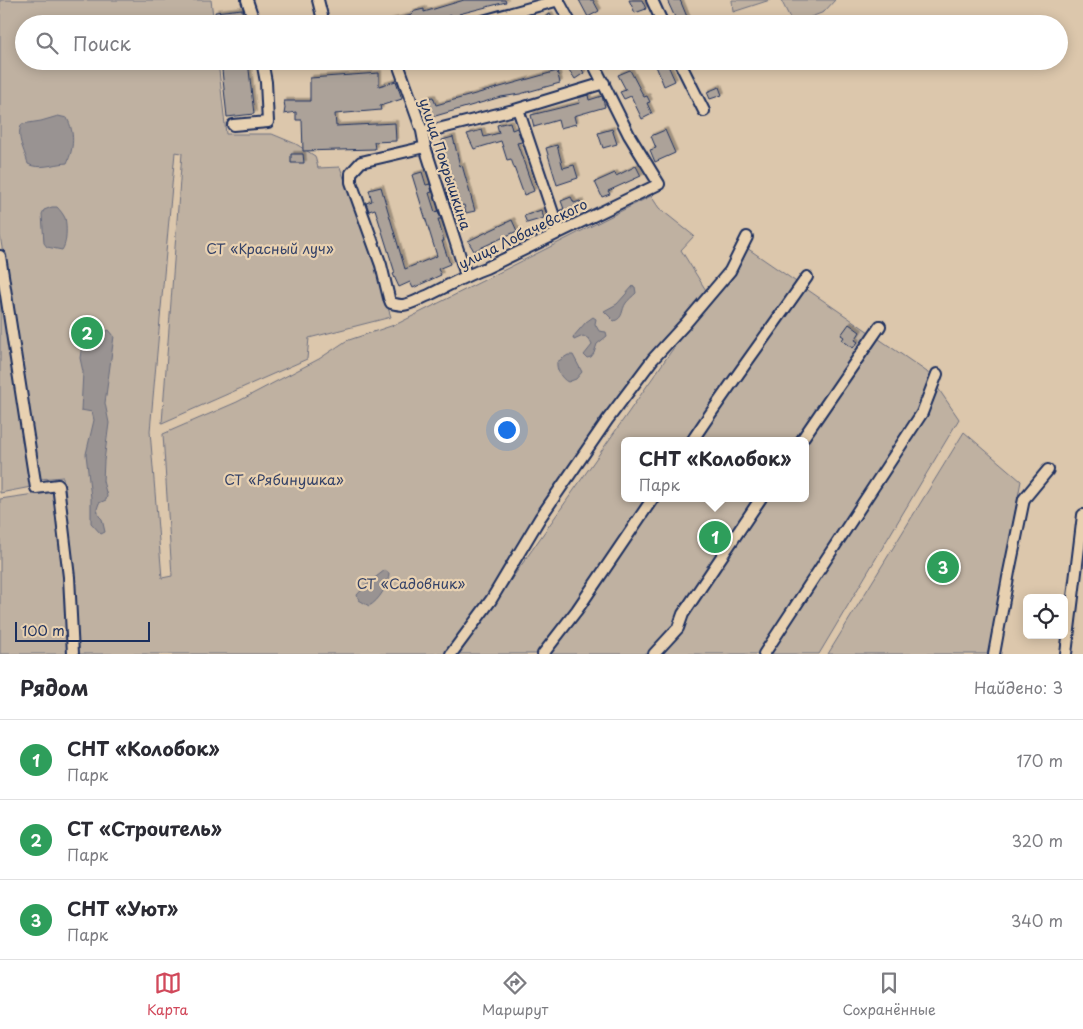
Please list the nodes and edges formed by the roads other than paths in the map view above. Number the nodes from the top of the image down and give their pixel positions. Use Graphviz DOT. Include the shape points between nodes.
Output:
graph roads {
  1 [pos="248,0"];
  2 [pos="318,0"];
  3 [pos="558,0"];
  4 [pos="652,0"];
  5 [pos="252,15"];
  6 [pos="322,15"];
  7 [pos="504,15"];
  8 [pos="566,15"];
  9 [pos="658,15"];
  10 [pos="264,70"];
  11 [pos="400,70"];
  12 [pos="597,70"];
  13 [pos="684,70"];
  14 [pos="604,83"];
  15 [pos="518,109"];
  16 [pos="704,111"];
  17 [pos="233,125"];
  18 [pos="422,131"];
  19 [pos="425,147"];
  20 [pos="559,232"];
  21 [pos="747,237"];
  22 [pos="0,256"];
  23 [pos="466,275"];
  24 [pos="807,277"];
  25 [pos="880,326"];
  26 [pos="938,374"];
  27 [pos="695,437"];
  28 [pos="803,437"];
  29 [pos="1048,470"];
  30 [pos="651,502"];
  31 [pos="758,502"];
  32 [pos="1083,515"];
  33 [pos="73,654"];
  34 [pos="451,654"];
  35 [pos="543,654"];
  36 [pos="654,654"];
  37 [pos="764,654"];
  38 [pos="994,654"];
  39 [pos="1066,654"];
  1 -- 5 [label="street"];
  2 -- 6 [label="street"];
  3 -- 7 [label="street"];
  3 -- 8 [label="street"];
  4 -- 9 [label="street"];
  10 -- 17 [label="street" via="268,122"];
  11 -- 18 [label="street, улица Покрышкина"];
  12 -- 14 [label="street"];
  13 -- 16 [label="street"];
  14 -- 15 [label="street"];
  14 -- 20 [label="street, улица Лобачевского" via="628,135 659,184"];
  15 -- 18 [label="street"];
  15 -- 20 [label="street"];
  18 -- 19 [label="street, улица Покрышкина"];
  19 -- 23 [label="street, улица Покрышкина"];
  19 -- 23 [label="street, улица Лобачевского" via="361,162 351,173 351,182 381,265 388,298 392,303 404,305"];
  20 -- 23 [label="street, улица Лобачевского"];
  21 -- 34 [label="street" via="730,271 653,359 608,419 540,518 491,600"];
  22 -- 33 [label="street" via="36,488 58,485 69,577"];
  24 -- 27 [label="street"];
  25 -- 28 [label="street"];
  26 -- 37 [label="street" via="922,413"];
  29 -- 38 [label="street" via="1024,499"];
  30 -- 35 [label="street"];
  31 -- 36 [label="street" via="683,614 678,628"];
  32 -- 39 [label="street"];
}
